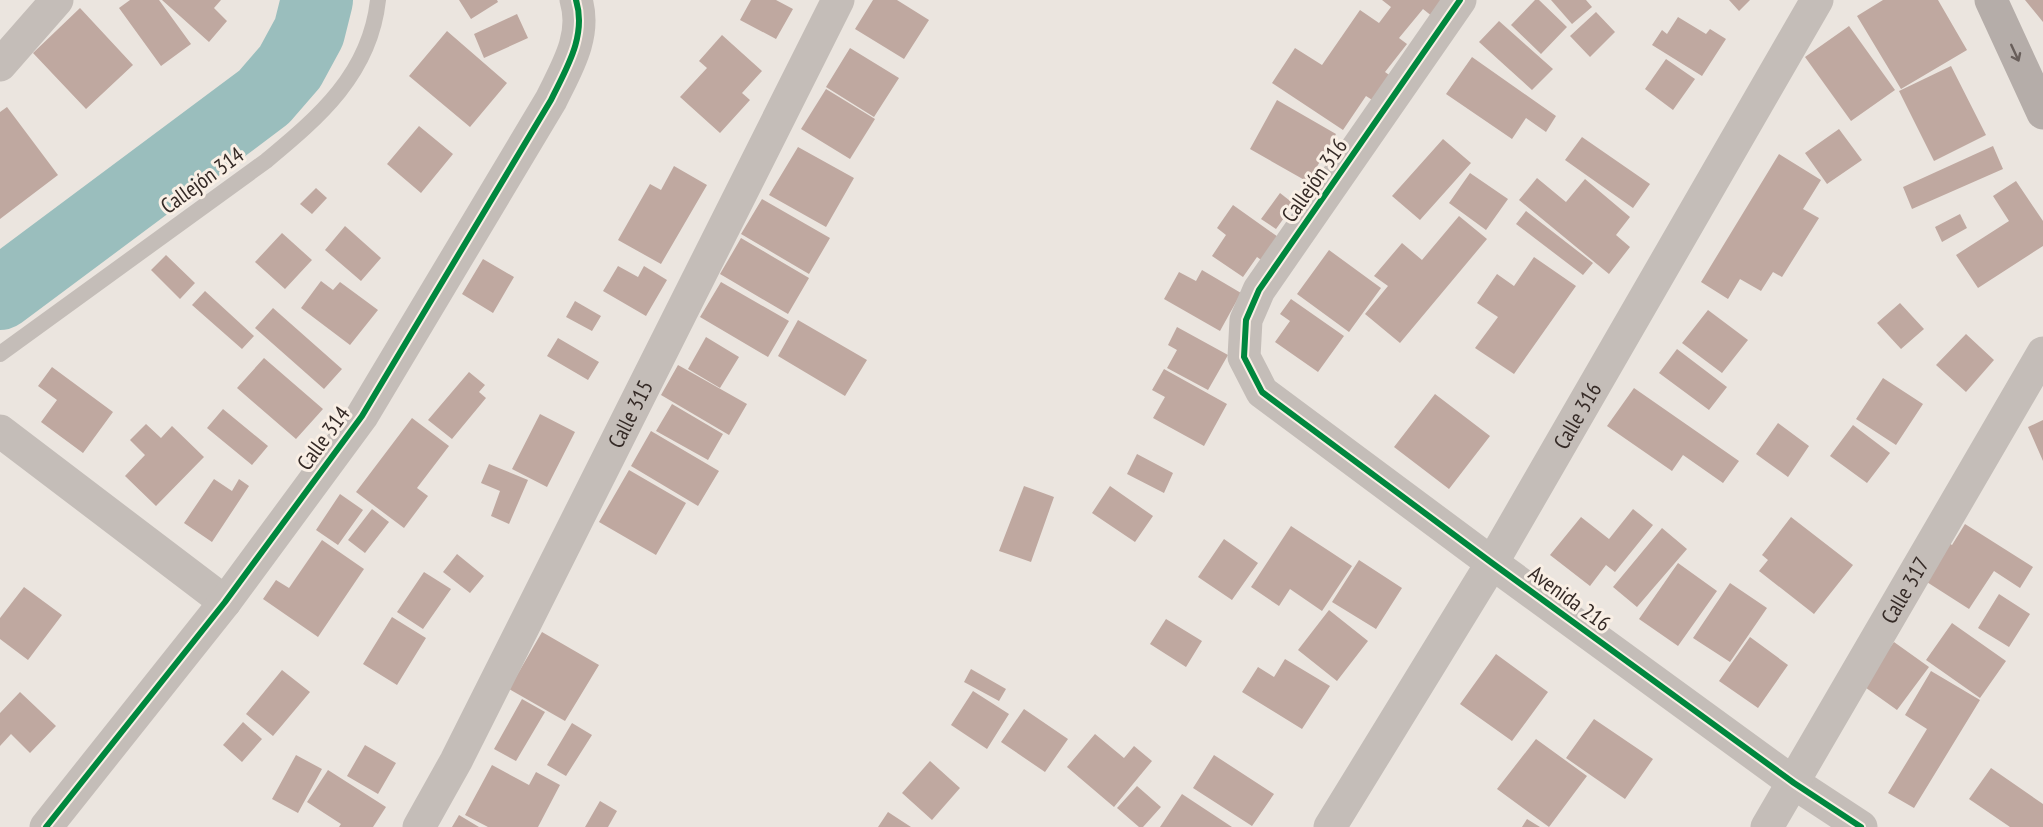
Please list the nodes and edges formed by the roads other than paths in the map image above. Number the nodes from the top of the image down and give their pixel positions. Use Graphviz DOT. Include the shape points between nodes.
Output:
graph roads {
  1 [pos="57,0"];
  2 [pos="378,0"];
  3 [pos="576,0"];
  4 [pos="838,0"];
  5 [pos="1460,0"];
  6 [pos="1817,0"];
  7 [pos="1991,0"];
  8 [pos="0,65"];
  9 [pos="2043,114"];
  10 [pos="2043,353"];
  11 [pos="0,354"];
  12 [pos="1262,392"];
  13 [pos="0,431"];
  14 [pos="1492,563"];
  15 [pos="225,602"];
  16 [pos="1794,783"];
  17 [pos="46,827"];
  18 [pos="419,827"];
  19 [pos="1330,827"];
  20 [pos="1767,827"];
  21 [pos="1862,827"];
  1 -- 8 [label="street"];
  2 -- 11 [label="lane, Callejón 314" via="366,49 345,87 304,129 266,161"];
  3 -- 15 [label="street, Calle 314" via="579,37 551,100 362,416"];
  4 -- 18 [label="street, Calle 315" via="462,750"];
  5 -- 12 [label="street, Callejón 316" via="1259,290 1246,320 1244,357"];
  6 -- 14 [label="street, Calle 316"];
  7 -- 9 [label="street, one-way"];
  10 -- 16 [label="street, Calle 317"];
  12 -- 14 [label="street, Avenida 216"];
  13 -- 15 [label="street"];
  14 -- 16 [label="street, Avenida 216"];
  14 -- 19 [label="street, Calle 316"];
  15 -- 17 [label="street, Calle 314"];
  16 -- 20 [label="street, Calle 317"];
  16 -- 21 [label="street, Avenida 216"];
}
